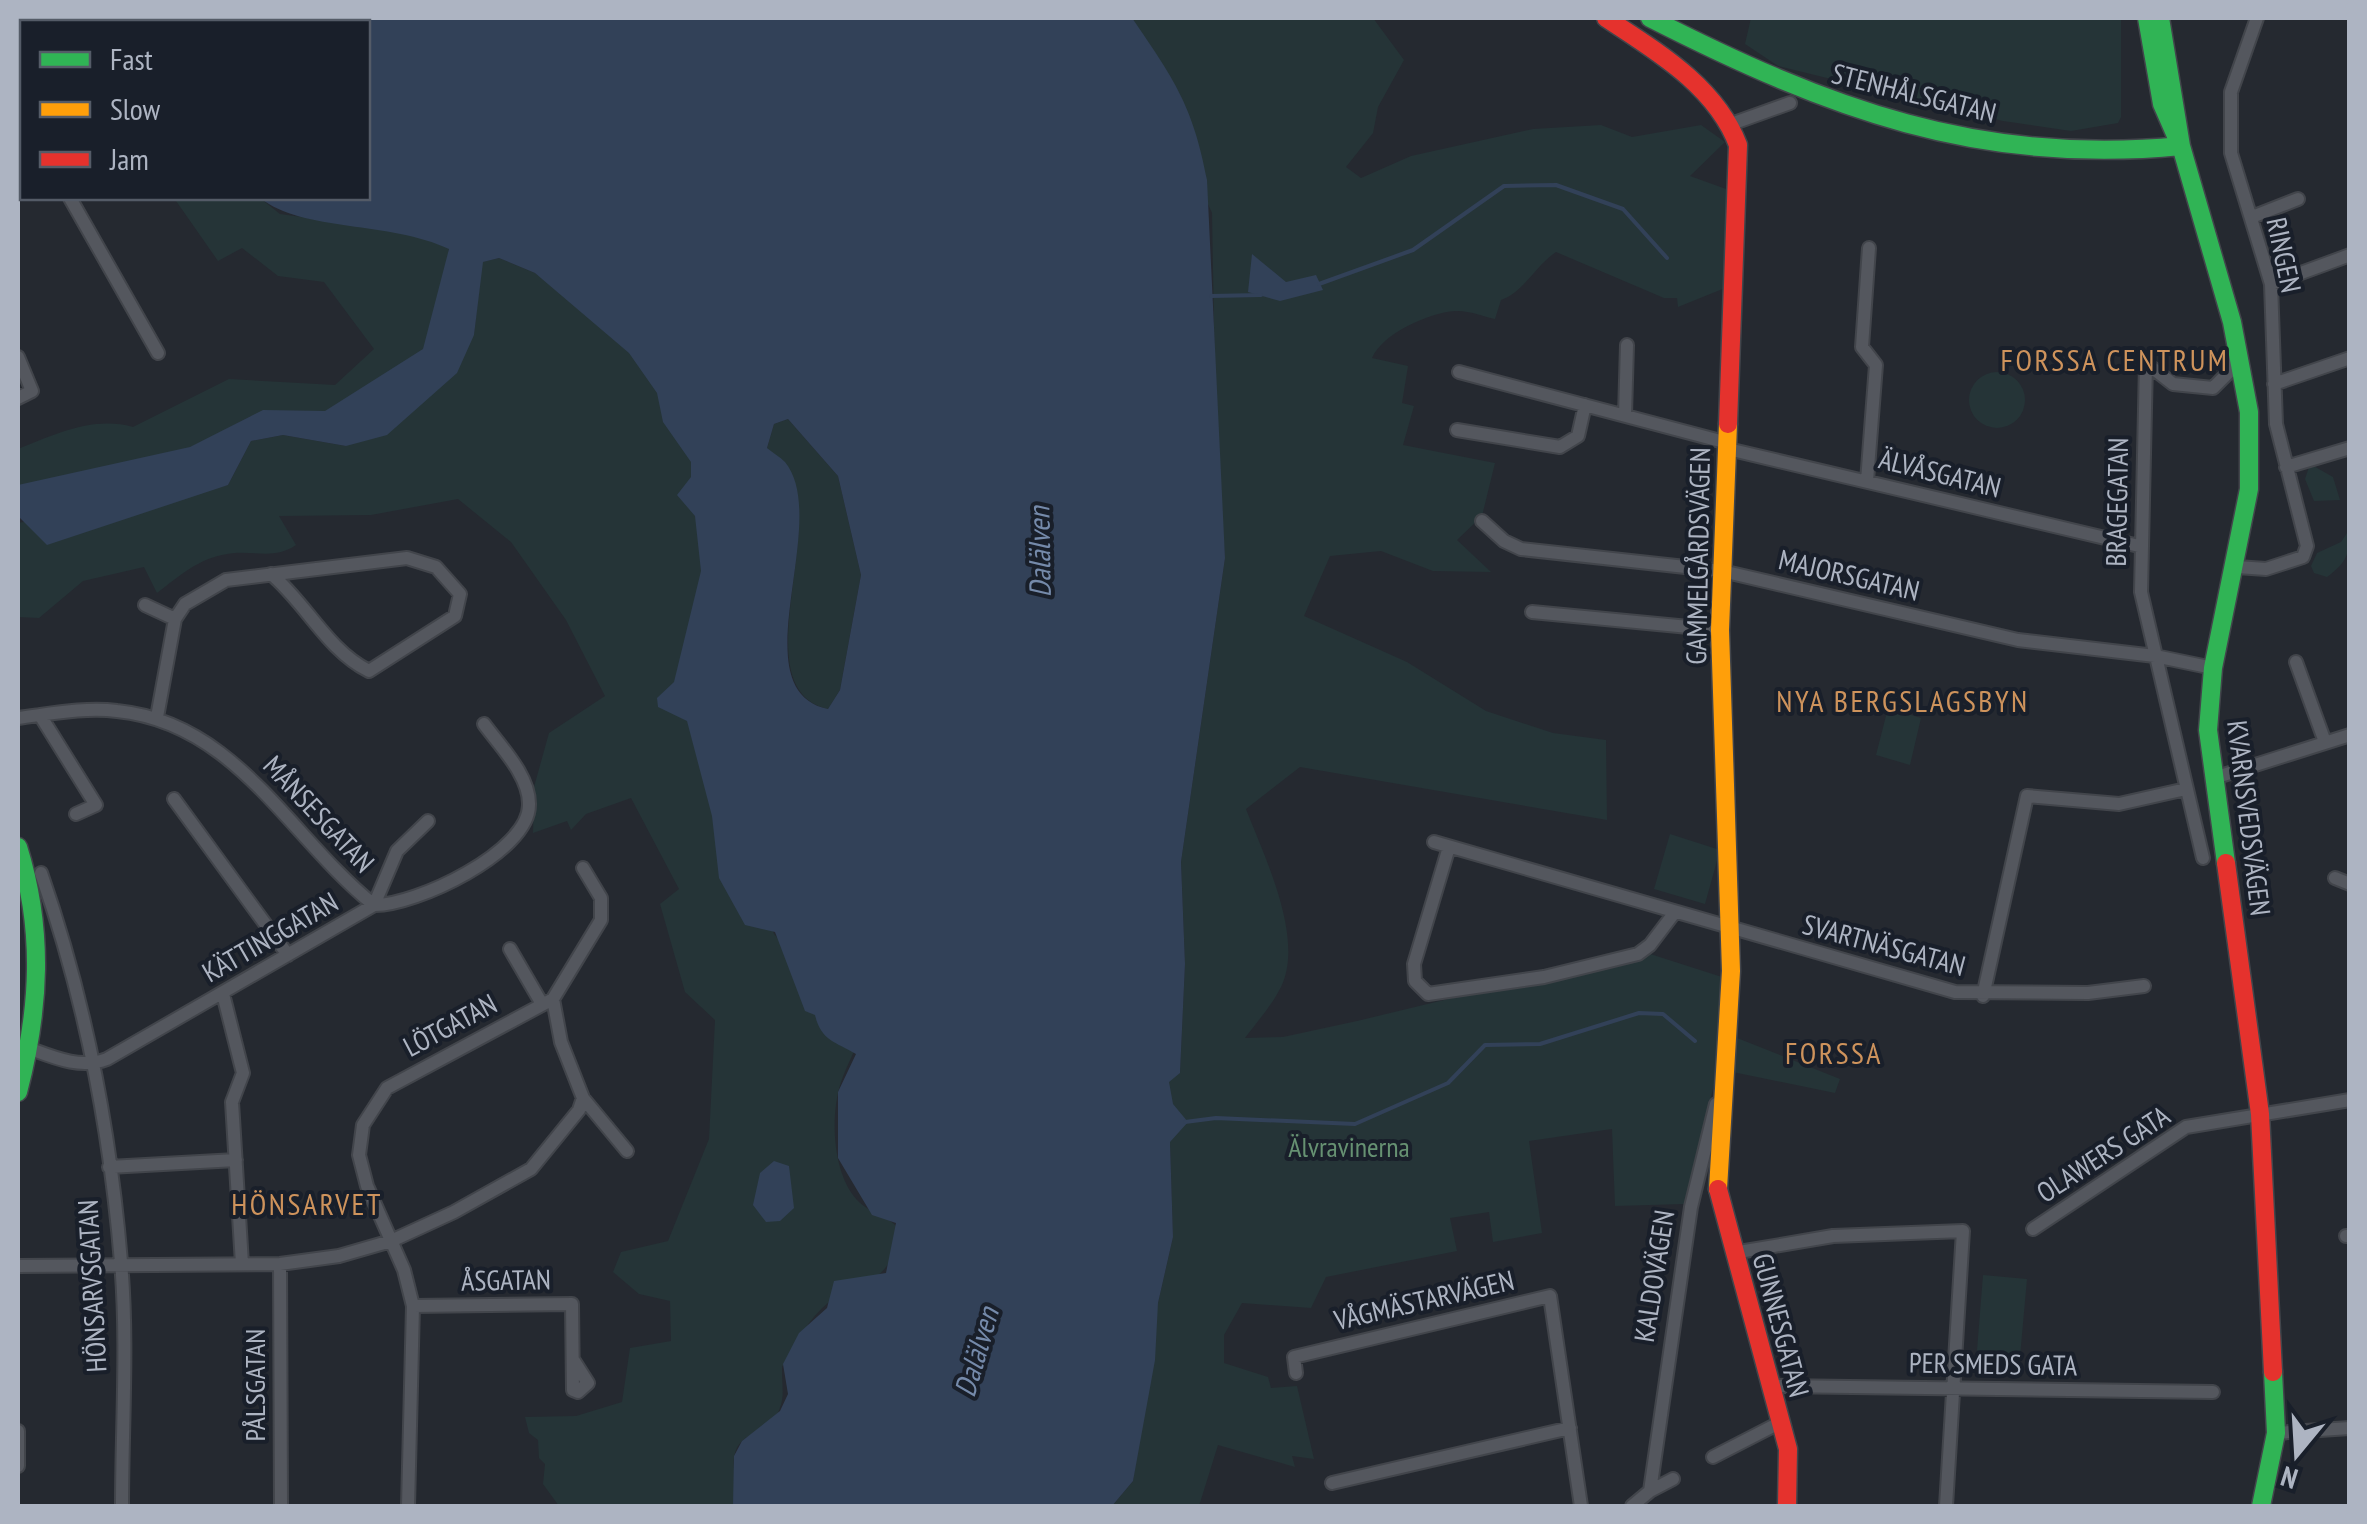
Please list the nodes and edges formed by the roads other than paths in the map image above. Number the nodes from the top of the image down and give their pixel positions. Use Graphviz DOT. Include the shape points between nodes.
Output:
graph roads {
  1 [pos="1606,18"];
  2 [pos="1650,18"];
  3 [pos="2146,18"];
  4 [pos="2160,18"];
  5 [pos="2257,18"];
  6 [pos="1790,102"];
  7 [pos="1734,123"];
  8 [pos="2181,146"];
  9 [pos="2298,199"];
  10 [pos="71,200"];
  11 [pos="2252,217"];
  12 [pos="1869,248"];
  13 [pos="2350,255"];
  14 [pos="2271,284"];
  15 [pos="2232,322"];
  16 [pos="1627,344"];
  17 [pos="158,352"];
  18 [pos="18,357"];
  19 [pos="2350,358"];
  20 [pos="1459,372"];
  21 [pos="2274,384"];
  22 [pos="18,398"];
  23 [pos="1585,405"];
  24 [pos="1625,415"];
  25 [pos="1458,430"];
  26 [pos="1728,446"];
  27 [pos="2350,448"];
  28 [pos="2286,467"];
  29 [pos="1867,481"];
  30 [pos="1482,521"];
  31 [pos="2140,546"];
  32 [pos="2236,567"];
  33 [pos="1722,571"];
  34 [pos="272,574"];
  35 [pos="145,604"];
  36 [pos="1532,612"];
  37 [pos="174,619"];
  38 [pos="1720,630"];
  39 [pos="2154,656"];
  40 [pos="2296,662"];
  41 [pos="2213,668"];
  42 [pos="40,716"];
  43 [pos="157,717"];
  44 [pos="18,718"];
  45 [pos="484,724"];
  46 [pos="2350,735"];
  47 [pos="2325,742"];
  48 [pos="2214,778"];
  49 [pos="2186,788"];
  50 [pos="174,799"];
  51 [pos="76,814"];
  52 [pos="428,820"];
  53 [pos="1434,842"];
  54 [pos="18,846"];
  55 [pos="1450,847"];
  56 [pos="2203,858"];
  57 [pos="582,868"];
  58 [pos="41,873"];
  59 [pos="2335,878"];
  60 [pos="2350,884"];
  61 [pos="374,906"];
  62 [pos="1675,912"];
  63 [pos="1732,928"];
  64 [pos="510,949"];
  65 [pos="288,955"];
  66 [pos="2144,986"];
  67 [pos="223,994"];
  68 [pos="1983,996"];
  69 [pos="547,1001"];
  70 [pos="30,1049"];
  71 [pos="94,1064"];
  72 [pos="1726,1073"];
  73 [pos="18,1092"];
  74 [pos="584,1098"];
  75 [pos="2350,1100"];
  76 [pos="2260,1114"];
  77 [pos="627,1151"];
  78 [pos="1716,1157"];
  79 [pos="236,1160"];
  80 [pos="110,1168"];
  81 [pos="2033,1229"];
  82 [pos="392,1241"];
  83 [pos="1734,1253"];
  84 [pos="121,1264"];
  85 [pos="242,1264"];
  86 [pos="280,1264"];
  87 [pos="18,1266"];
  88 [pos="413,1306"];
  89 [pos="1296,1374"];
  90 [pos="1772,1386"];
  91 [pos="1955,1388"];
  92 [pos="573,1390"];
  93 [pos="2213,1392"];
  94 [pos="1780,1423"];
  95 [pos="1570,1428"];
  96 [pos="2350,1428"];
  97 [pos="18,1431"];
  98 [pos="2276,1433"];
  99 [pos="1714,1457"];
  100 [pos="18,1466"];
  101 [pos="1673,1480"];
  102 [pos="1332,1483"];
  103 [pos="1650,1491"];
  104 [pos="122,1506"];
  105 [pos="280,1506"];
  106 [pos="408,1506"];
  107 [pos="1581,1506"];
  108 [pos="1632,1506"];
  109 [pos="1786,1506"];
  110 [pos="1946,1506"];
  111 [pos="2262,1506"];
  1 -- 7 [label="street" via="1693,82"];
  2 -- 8 [label="street, STENHÅLSGATAN" via="1823,100 1987,142 2104,152"];
  3 -- 8 [label="street, KVARNSVEDSVÄGEN" via="2162,104"];
  4 -- 8 [label="street, KVARNSVEDSVÄGEN"];
  5 -- 11 [label="street, RINGEN" via="2228,120 2231,153"];
  6 -- 7 [label="street"];
  7 -- 26 [label="street, GAMMELGÅRDSVÄGEN" via="1740,167"];
  8 -- 15 [label="street, KVARNSVEDSVÄGEN"];
  9 -- 11 [label="street"];
  10 -- 17 [label="street"];
  11 -- 14 [label="street, RINGEN"];
  12 -- 29 [label="street" via="1862,346 1876,365"];
  13 -- 14 [label="street"];
  14 -- 21 [label="street, RINGEN"];
  15 -- 31 [label="street, BRAGEGATAN" via="2234,367 2212,388 2173,384 2146,363"];
  15 -- 32 [label="street, KVARNSVEDSVÄGEN" via="2251,449"];
  16 -- 24 [label="street"];
  18 -- 22 [label="street" via="32,391"];
  19 -- 21 [label="street"];
  20 -- 23 [label="street, ÄLVÅSGATAN"];
  21 -- 28 [label="street, RINGEN"];
  23 -- 24 [label="street, ÄLVÅSGATAN"];
  23 -- 25 [label="street" via="1578,436 1560,448"];
  24 -- 26 [label="street, ÄLVÅSGATAN"];
  26 -- 29 [label="street, ÄLVÅSGATAN"];
  26 -- 33 [label="street, GAMMELGÅRDSVÄGEN"];
  27 -- 28 [label="street"];
  28 -- 32 [label="street, RINGEN" via="2306,552 2286,566"];
  29 -- 31 [label="street, ÄLVÅSGATAN"];
  30 -- 33 [label="street, MAJORSGATAN" via="1522,549"];
  31 -- 39 [label="street, BRAGEGATAN"];
  32 -- 41 [label="street, KVARNSVEDSVÄGEN"];
  33 -- 38 [label="street, GAMMELGÅRDSVÄGEN"];
  33 -- 39 [label="street, MAJORSGATAN" via="2018,640"];
  34 -- 34 [label="street" via="407,558 436,567 460,594 455,616 369,671"];
  34 -- 37 [label="street" via="226,580 184,604"];
  35 -- 37 [label="street"];
  36 -- 38 [label="street"];
  37 -- 43 [label="street"];
  38 -- 63 [label="street, GAMMELGÅRDSVÄGEN"];
  39 -- 41 [label="street, MAJORSGATAN"];
  39 -- 49 [label="street, BRAGEGATAN"];
  40 -- 47 [label="street"];
  41 -- 48 [label="street, KVARNSVEDSVÄGEN" via="2208,730"];
  42 -- 43 [label="street, MÅNSESGATAN" via="114,710"];
  42 -- 44 [label="street, MÅNSESGATAN"];
  42 -- 51 [label="street" via="96,805"];
  43 -- 61 [label="street, MÅNSESGATAN" via="193,733 250,776"];
  45 -- 61 [label="street, KÄTTINGGATAN" via="528,792 522,830 432,891"];
  46 -- 47 [label="street"];
  47 -- 48 [label="street"];
  48 -- 76 [label="street, KVARNSVEDSVÄGEN"];
  49 -- 56 [label="street, BRAGEGATAN"];
  49 -- 68 [label="street" via="2119,804 2027,796"];
  50 -- 65 [label="street"];
  52 -- 61 [label="street, MÅNSESGATAN" via="397,851"];
  53 -- 55 [label="street, SVARTNÄSGATAN"];
  54 -- 70 [label="street" via="38,939"];
  55 -- 62 [label="street, SVARTNÄSGATAN"];
  55 -- 62 [label="street" via="1414,964 1415,981 1428,994 1544,977 1638,954"];
  57 -- 69 [label="street, LÖTGATAN" via="601,898 602,920"];
  58 -- 71 [label="street, HÖNSARVSGATAN" via="74,966"];
  59 -- 60 [label="street"];
  61 -- 65 [label="street, KÄTTINGGATAN"];
  62 -- 63 [label="street, SVARTNÄSGATAN"];
  63 -- 68 [label="street, SVARTNÄSGATAN"];
  63 -- 72 [label="street, GAMMELGÅRDSVÄGEN"];
  64 -- 69 [label="street"];
  65 -- 67 [label="street, KÄTTINGGATAN"];
  66 -- 68 [label="street, SVARTNÄSGATAN"];
  67 -- 71 [label="street, KÄTTINGGATAN"];
  67 -- 79 [label="street" via="243,1073 232,1102"];
  69 -- 74 [label="street"];
  69 -- 82 [label="street, LÖTGATAN" via="419,1068 372,1106 359,1155"];
  70 -- 71 [label="street"];
  70 -- 73 [label="street"];
  71 -- 80 [label="street, HÖNSARVSGATAN"];
  72 -- 78 [label="street, GAMMELGÅRDSVÄGEN"];
  72 -- 103 [label="street, KALDOVÄGEN" via="1690,1206"];
  74 -- 77 [label="street"];
  74 -- 82 [label="street" via="531,1169"];
  75 -- 76 [label="street, OLAWERS GATA"];
  76 -- 81 [label="street, OLAWERS GATA" via="2186,1127"];
  76 -- 98 [label="street, KVARNSVEDSVÄGEN"];
  78 -- 83 [label="street, GUNNESGATAN"];
  79 -- 80 [label="street"];
  79 -- 85 [label="street"];
  80 -- 84 [label="street, HÖNSARVSGATAN"];
  82 -- 86 [label="street"];
  82 -- 88 [label="street, LÖTGATAN"];
  83 -- 90 [label="street, GUNNESGATAN"];
  83 -- 91 [label="street" via="1834,1236 1963,1231"];
  84 -- 85 [label="street"];
  84 -- 87 [label="street"];
  84 -- 104 [label="street, HÖNSARVSGATAN"];
  85 -- 86 [label="street"];
  86 -- 105 [label="street, PÅLSGATAN"];
  88 -- 92 [label="street, ÅSGATAN" via="572,1304"];
  88 -- 106 [label="street, LÖTGATAN"];
  89 -- 95 [label="street, VÅGMÄSTARVÄGEN" via="1294,1357 1550,1296"];
  90 -- 91 [label="street, PER SMEDS GATA"];
  90 -- 94 [label="street, GUNNESGATAN"];
  91 -- 93 [label="street, PER SMEDS GATA"];
  91 -- 110 [label="street"];
  94 -- 99 [label="street"];
  94 -- 109 [label="street, GUNNESGATAN" via="1788,1449"];
  95 -- 102 [label="street"];
  95 -- 107 [label="street, VÅGMÄSTARVÄGEN"];
  96 -- 98 [label="street"];
  97 -- 100 [label="street"];
  98 -- 111 [label="street, KVARNSVEDSVÄGEN"];
  101 -- 103 [label="street"];
  103 -- 108 [label="street"];
}
